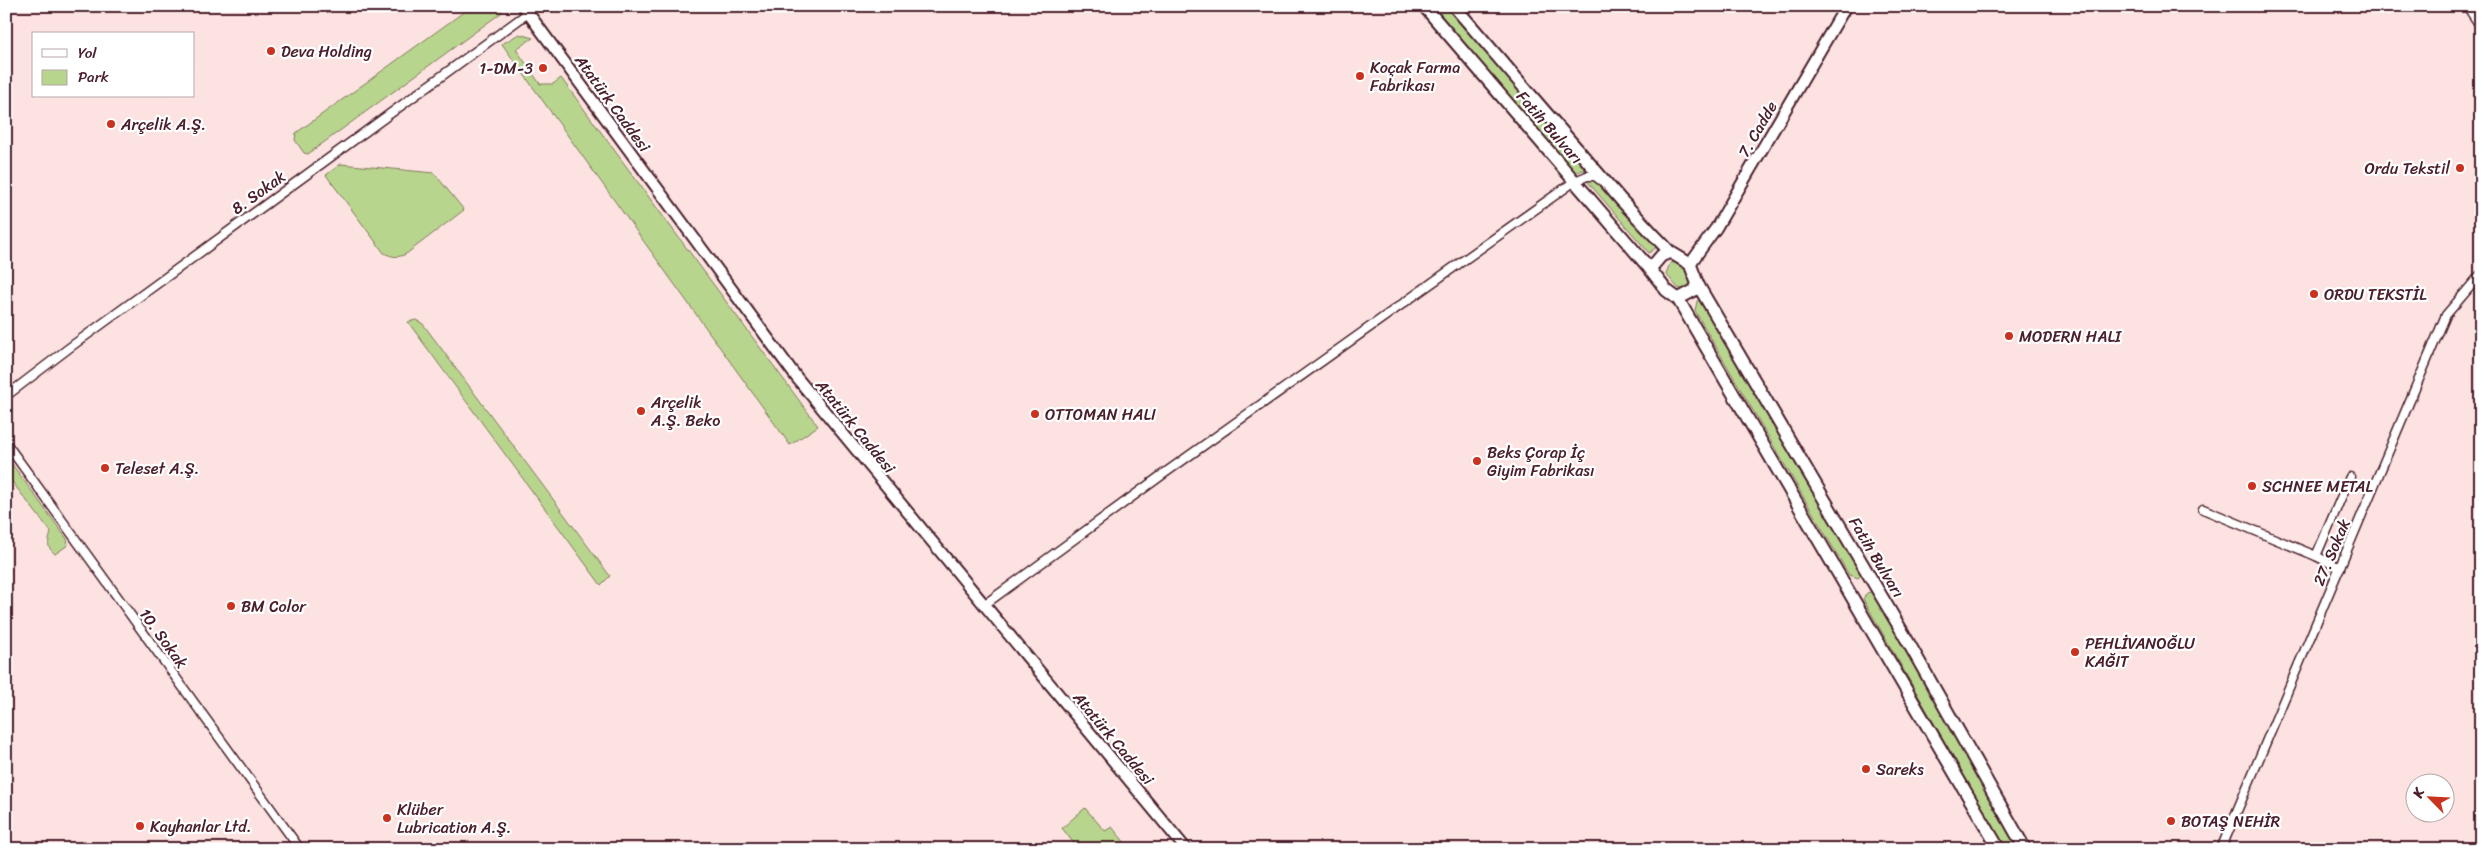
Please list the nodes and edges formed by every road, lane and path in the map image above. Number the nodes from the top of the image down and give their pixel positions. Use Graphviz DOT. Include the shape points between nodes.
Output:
graph roads {
  1 [pos="1424,6"];
  2 [pos="1454,6"];
  3 [pos="1846,6"];
  4 [pos="2467,6"];
  5 [pos="526,10"];
  6 [pos="2481,27"];
  7 [pos="1575,181"];
  8 [pos="1621,200"];
  9 [pos="1670,252"];
  10 [pos="1690,264"];
  11 [pos="1650,269"];
  12 [pos="2481,274"];
  13 [pos="1698,285"];
  14 [pos="1678,298"];
  15 [pos="6,396"];
  16 [pos="6,443"];
  17 [pos="2350,477"];
  18 [pos="2203,509"];
  19 [pos="2316,556"];
  20 [pos="2340,568"];
  21 [pos="984,605"];
  22 [pos="300,849"];
  23 [pos="1186,849"];
  24 [pos="1999,849"];
  25 [pos="2025,849"];
  26 [pos="2221,849"];
  1 -- 7 [label="main road, Fatih Bulvarı"];
  2 -- 8 [label="main road, Fatih Bulvarı"];
  3 -- 10 [label="street, 7. Cadde" via="1716,228"];
  4 -- 6 [label="street"];
  5 -- 15 [label="street, 8. Sokak"];
  5 -- 21 [label="street, Atatürk Caddesi" via="797,378"];
  7 -- 8 [label="street" via="1595,176"];
  7 -- 11 [label="main road, Fatih Bulvarı"];
  7 -- 21 [label="street"];
  8 -- 9 [label="main road, Fatih Bulvarı"];
  9 -- 10 [label="main road, Fatih Bulvarı"];
  9 -- 11 [label="main road" via="1661,256"];
  10 -- 13 [label="main road, Fatih Bulvarı"];
  11 -- 14 [label="main road, Fatih Bulvarı" via="1666,290"];
  12 -- 20 [label="street, 27. Sokak" via="2446,315"];
  13 -- 14 [label="main road"];
  13 -- 25 [label="main road, Fatih Bulvarı" via="1898,624"];
  14 -- 24 [label="main road, Fatih Bulvarı"];
  16 -- 22 [label="street, 10. Sokak"];
  17 -- 19 [label="street"];
  18 -- 19 [label="street"];
  19 -- 20 [label="street"];
  20 -- 26 [label="street, 27. Sokak"];
  21 -- 23 [label="street, Atatürk Caddesi"];
}
